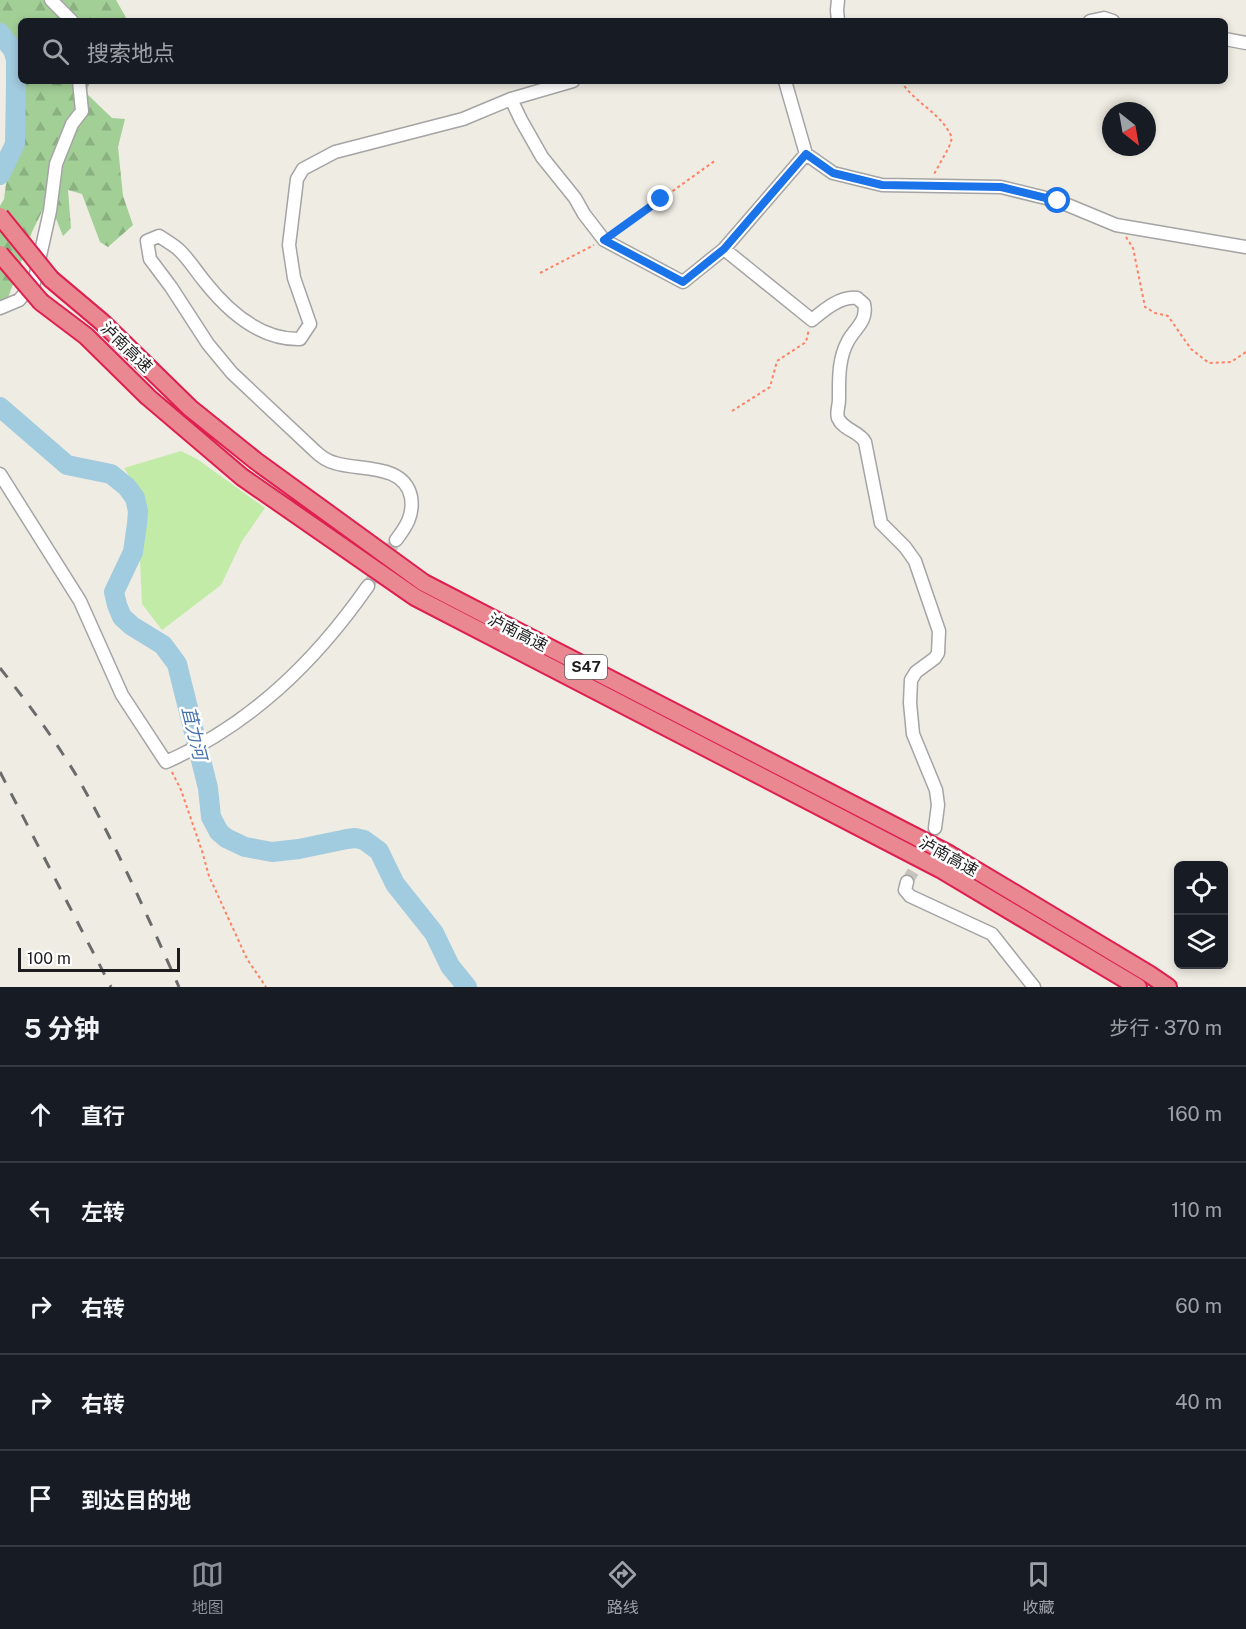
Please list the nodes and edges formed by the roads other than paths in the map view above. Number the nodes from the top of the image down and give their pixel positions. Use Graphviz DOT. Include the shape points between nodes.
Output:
graph roads {
  1 [pos="51,0"];
  2 [pos="838,0"];
  3 [pos="69,18"];
  4 [pos="838,18"];
  5 [pos="1228,40"];
  6 [pos="1246,43"];
  7 [pos="79,84"];
  8 [pos="563,84"];
  9 [pos="786,84"];
  10 [pos="512,99"];
  11 [pos="806,154"];
  12 [pos="0,216"];
  13 [pos="1246,247"];
  14 [pos="724,249"];
  15 [pos="0,254"];
  16 [pos="0,308"];
  17 [pos="0,474"];
  18 [pos="396,540"];
  19 [pos="368,586"];
  20 [pos="935,828"];
  21 [pos="907,882"];
  22 [pos="1136,986"];
  23 [pos="1034,987"];
  24 [pos="1168,987"];
  1 -- 3 [label="street"];
  2 -- 4 [label="street"];
  5 -- 6 [label="street"];
  7 -- 16 [label="street" via="82,111 72,124 56,164 34,283 19,300"];
  8 -- 10 [label="street"];
  9 -- 11 [label="street"];
  10 -- 14 [label="street" via="542,157 604,240 683,282"];
  10 -- 18 [label="street" via="463,119 335,152 303,169 297,179 288,245 294,278 310,324 300,339 284,339 235,315 179,250 159,236 147,241 150,259 232,373 325,460 378,469 406,485 412,508 409,523"];
  11 -- 13 [label="street" via="833,173 882,185 1001,187 1058,201 1116,225"];
  11 -- 14 [label="street"];
  12 -- 24 [label="highway, 泸南高速 / S47, bridge" via="51,279 102,322 190,408 424,583 949,854"];
  14 -- 20 [label="street" via="812,321 846,299 857,298 865,308 864,318 842,356 837,416 865,442 881,523 915,561 939,631 938,653 916,672 910,703 914,734 936,790"];
  15 -- 22 [label="highway, 泸南高速 / S47, bridge" via="40,302 86,336 148,397 242,477 415,597 940,869"];
  17 -- 19 [label="street" via="80,601 122,695 166,762 221,733 261,705 336,629"];
  21 -- 23 [label="street" via="905,890 910,896 992,934"];
}
